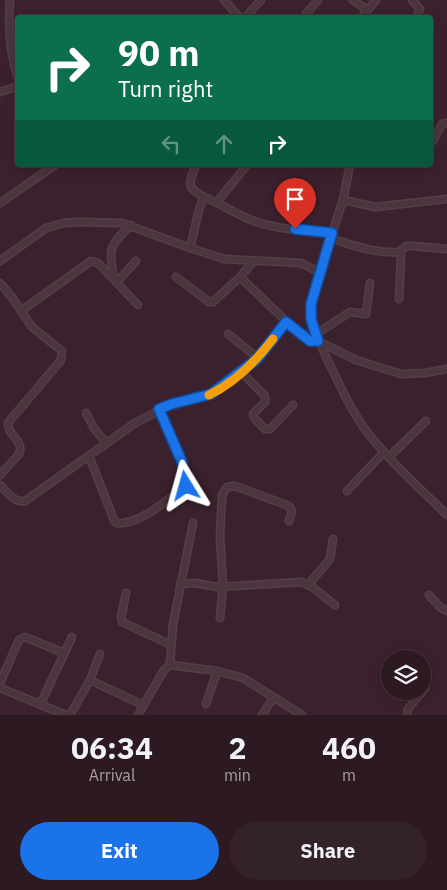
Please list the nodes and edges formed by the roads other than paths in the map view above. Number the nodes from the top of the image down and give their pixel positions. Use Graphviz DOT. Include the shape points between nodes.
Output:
graph roads {
  1 [pos="10,0"];
  2 [pos="224,0"];
  3 [pos="261,0"];
  4 [pos="318,0"];
  5 [pos="353,0"];
  6 [pos="376,0"];
  7 [pos="412,0"];
  8 [pos="367,10"];
  9 [pos="306,14"];
  10 [pos="237,15"];
  11 [pos="248,15"];
  12 [pos="363,15"];
  13 [pos="417,15"];
  14 [pos="15,68"];
  15 [pos="15,87"];
  16 [pos="0,92"];
  17 [pos="447,123"];
  18 [pos="433,142"];
  19 [pos="52,167"];
  20 [pos="195,167"];
  21 [pos="245,167"];
  22 [pos="350,167"];
  23 [pos="204,197"];
  24 [pos="447,199"];
  25 [pos="343,200"];
  26 [pos="217,202"];
  27 [pos="0,203"];
  28 [pos="131,225"];
  29 [pos="331,235"];
  30 [pos="190,248"];
  31 [pos="447,249"];
  32 [pos="399,252"];
  33 [pos="0,261"];
  34 [pos="136,261"];
  35 [pos="254,261"];
  36 [pos="319,272"];
  37 [pos="176,277"];
  38 [pos="240,277"];
  39 [pos="116,281"];
  40 [pos="0,283"];
  41 [pos="370,283"];
  42 [pos="399,299"];
  43 [pos="138,305"];
  44 [pos="21,311"];
  45 [pos="286,322"];
  46 [pos="228,334"];
  47 [pos="317,337"];
  48 [pos="258,358"];
  49 [pos="447,369"];
  50 [pos="242,372"];
  51 [pos="293,405"];
  52 [pos="159,409"];
  53 [pos="86,413"];
  54 [pos="426,421"];
  55 [pos="106,443"];
  56 [pos="386,455"];
  57 [pos="90,456"];
  58 [pos="0,475"];
  59 [pos="0,485"];
  60 [pos="347,491"];
  61 [pos="447,515"];
  62 [pos="290,521"];
  63 [pos="193,523"];
  64 [pos="333,539"];
  65 [pos="180,584"];
  66 [pos="223,585"];
  67 [pos="308,585"];
  68 [pos="126,593"];
  69 [pos="429,595"];
  70 [pos="335,605"];
  71 [pos="447,611"];
  72 [pos="220,618"];
  73 [pos="72,637"];
  74 [pos="171,645"];
  75 [pos="64,653"];
  76 [pos="100,654"];
  77 [pos="170,666"];
  78 [pos="217,671"];
  79 [pos="90,680"];
  80 [pos="0,683"];
  81 [pos="0,688"];
  82 [pos="274,697"];
  83 [pos="415,700"];
  84 [pos="206,704"];
  85 [pos="40,705"];
  86 [pos="144,705"];
  87 [pos="66,715"];
  88 [pos="70,715"];
  89 [pos="138,715"];
  90 [pos="262,715"];
  91 [pos="302,715"];
  92 [pos="407,715"];
  1 -- 14 [label="street" via="8,20"];
  2 -- 10 [label="street"];
  3 -- 11 [label="street"];
  4 -- 9 [label="street"];
  5 -- 8 [label="street"];
  6 -- 8 [label="street"];
  7 -- 13 [label="street" via="420,9"];
  8 -- 12 [label="street"];
  15 -- 16 [label="street"];
  17 -- 18 [label="street" via="442,124"];
  19 -- 27 [label="street"];
  20 -- 23 [label="street" via="190,185"];
  21 -- 26 [label="street"];
  22 -- 25 [label="street"];
  23 -- 26 [label="street"];
  23 -- 30 [label="street"];
  24 -- 25 [label="street" via="375,207"];
  25 -- 29 [label="street"];
  26 -- 29 [label="street" via="265,224"];
  28 -- 30 [label="street"];
  28 -- 33 [label="street" via="116,222 55,225"];
  28 -- 39 [label="street" via="114,242 110,254"];
  29 -- 32 [label="street" via="361,248"];
  29 -- 36 [label="street"];
  30 -- 35 [label="street" via="224,259"];
  31 -- 32 [label="street" via="406,246"];
  32 -- 42 [label="street"];
  34 -- 39 [label="street"];
  35 -- 36 [label="street" via="301,263"];
  35 -- 38 [label="street"];
  36 -- 47 [label="street" via="311,304 311,319"];
  37 -- 38 [label="street" via="213,302"];
  38 -- 45 [label="street"];
  39 -- 43 [label="street"];
  39 -- 44 [label="street" via="98,262 91,261"];
  40 -- 44 [label="street"];
  41 -- 47 [label="street" via="366,314 350,312"];
  44 -- 58 [label="street" via="32,327 59,348 63,355 8,423 8,430 19,442 21,450"];
  45 -- 47 [label="street" via="310,341"];
  45 -- 48 [label="street"];
  46 -- 48 [label="street"];
  47 -- 49 [label="street" via="356,360 401,374"];
  47 -- 56 [label="street" via="359,420"];
  48 -- 50 [label="street"];
  50 -- 51 [label="street" via="265,396 265,402 254,414 265,429 270,429"];
  50 -- 52 [label="street" via="211,394"];
  52 -- 55 [label="street"];
  52 -- 57 [label="street" via="182,462 186,486 153,510 130,521 116,523"];
  53 -- 55 [label="street"];
  54 -- 56 [label="street"];
  55 -- 57 [label="street"];
  56 -- 60 [label="street"];
  56 -- 61 [label="street"];
  57 -- 59 [label="street" via="26,501 14,500"];
  62 -- 66 [label="street" via="292,512 289,506 236,486 227,487 222,495 221,512"];
  63 -- 65 [label="street"];
  64 -- 67 [label="street" via="330,559"];
  65 -- 66 [label="street"];
  65 -- 74 [label="street"];
  66 -- 67 [label="street" via="302,582"];
  66 -- 72 [label="street"];
  67 -- 70 [label="street"];
  68 -- 74 [label="street" via="122,622"];
  69 -- 71 [label="street"];
  73 -- 75 [label="street"];
  74 -- 77 [label="street"];
  75 -- 80 [label="street" via="22,638"];
  75 -- 85 [label="street"];
  76 -- 79 [label="street"];
  77 -- 78 [label="street"];
  77 -- 86 [label="street" via="164,670"];
  78 -- 82 [label="street" via="243,678"];
  78 -- 84 [label="street"];
  79 -- 86 [label="street"];
  79 -- 88 [label="street"];
  81 -- 85 [label="street"];
  82 -- 90 [label="street"];
  82 -- 91 [label="street"];
  83 -- 92 [label="street"];
  85 -- 87 [label="street"];
  86 -- 89 [label="street"];
}
